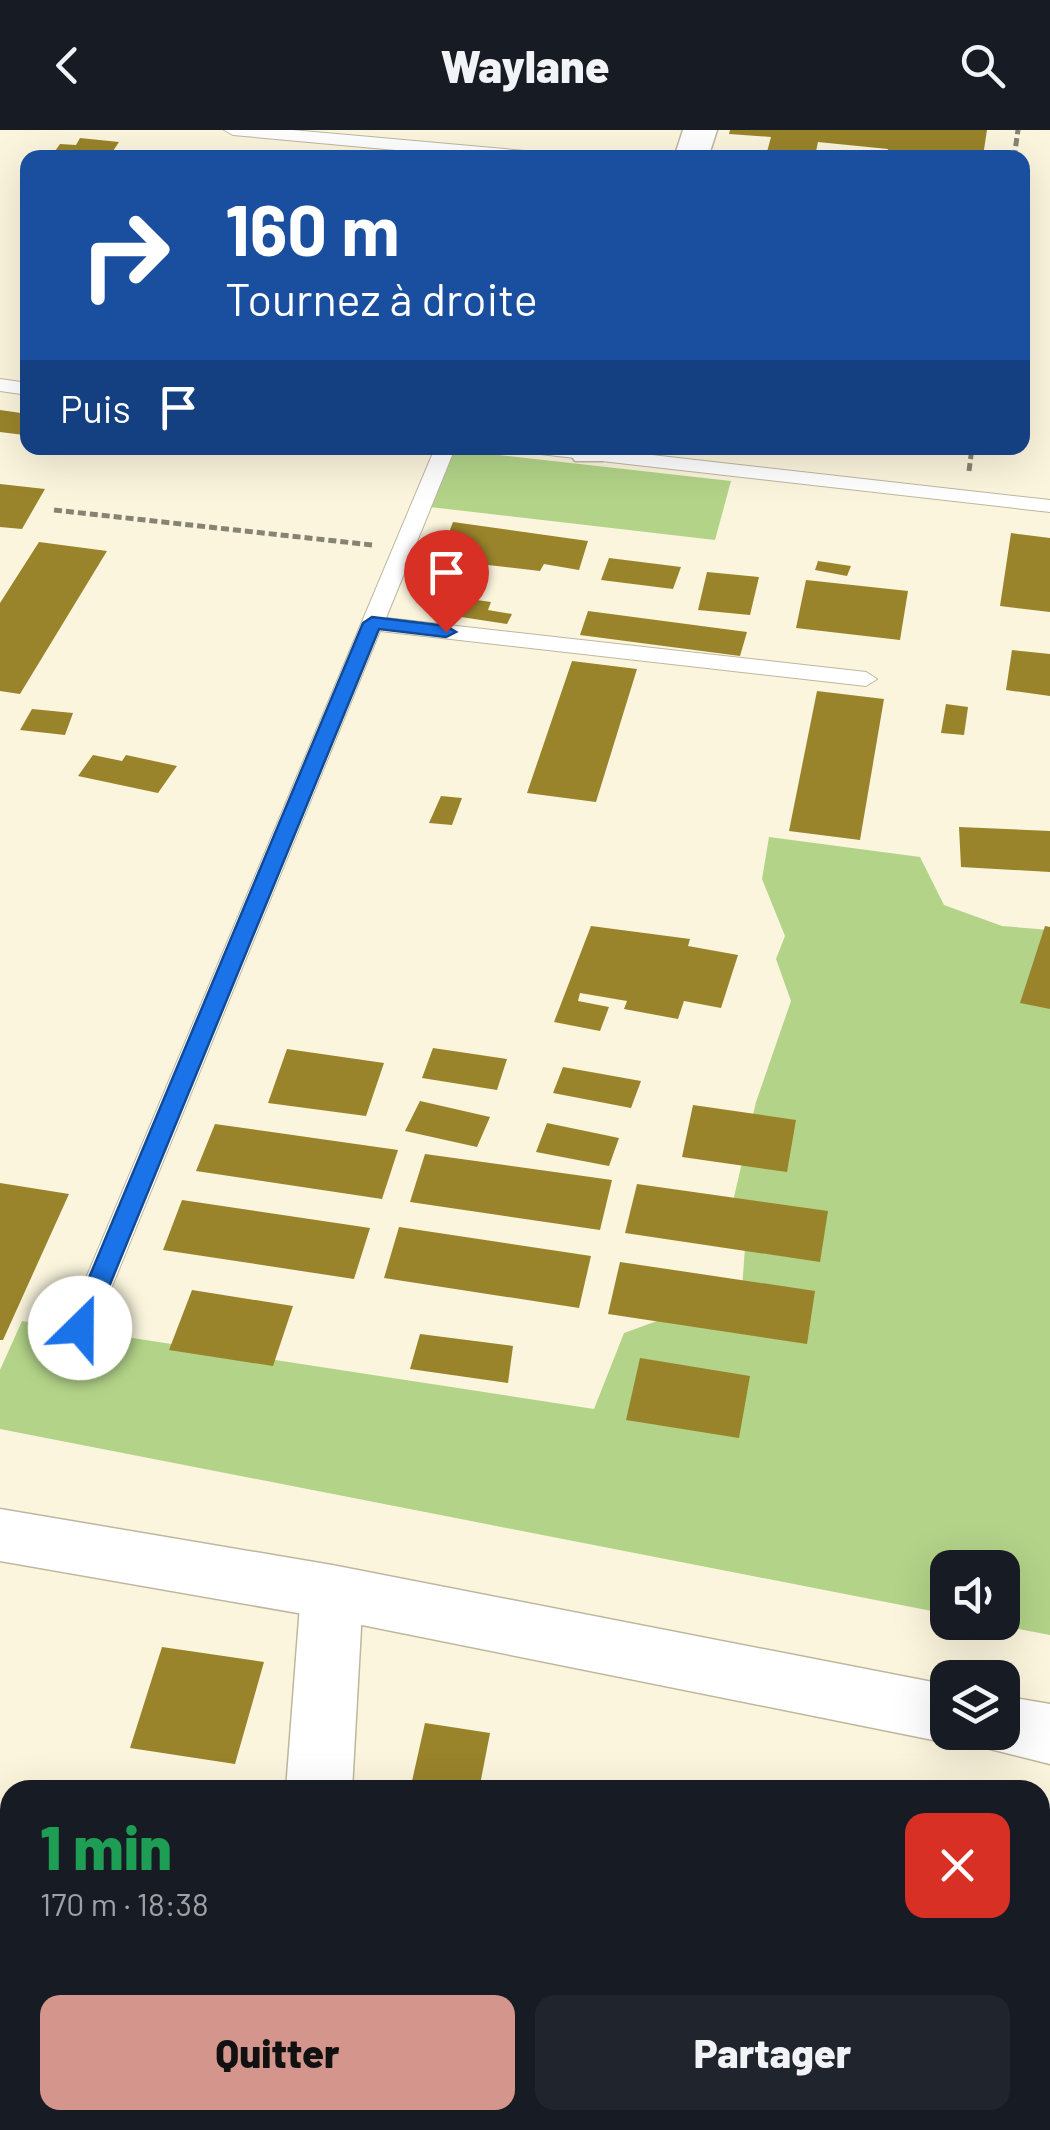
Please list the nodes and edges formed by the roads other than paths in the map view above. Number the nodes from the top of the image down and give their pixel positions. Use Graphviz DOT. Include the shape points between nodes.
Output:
graph roads {
  1 [pos="234,130"];
  2 [pos="458,150"];
  3 [pos="442,455"];
  4 [pos="631,455"];
  5 [pos="1050,506"];
  6 [pos="372,623"];
  7 [pos="866,679"];
  8 [pos="80,1328"];
  9 [pos="0,1535"];
  10 [pos="332,1592"];
  11 [pos="930,1710"];
  12 [pos="1020,1728"];
  13 [pos="1050,1734"];
  14 [pos="320,1780"];
  1 -- 2 [label="lane"];
  3 -- 6 [label="lane"];
  4 -- 5 [label="lane"];
  6 -- 7 [label="lane"];
  6 -- 8 [label="lane"];
  9 -- 10 [label="main road"];
  10 -- 11 [label="main road"];
  10 -- 14 [label="street"];
  12 -- 13 [label="main road"];
}
